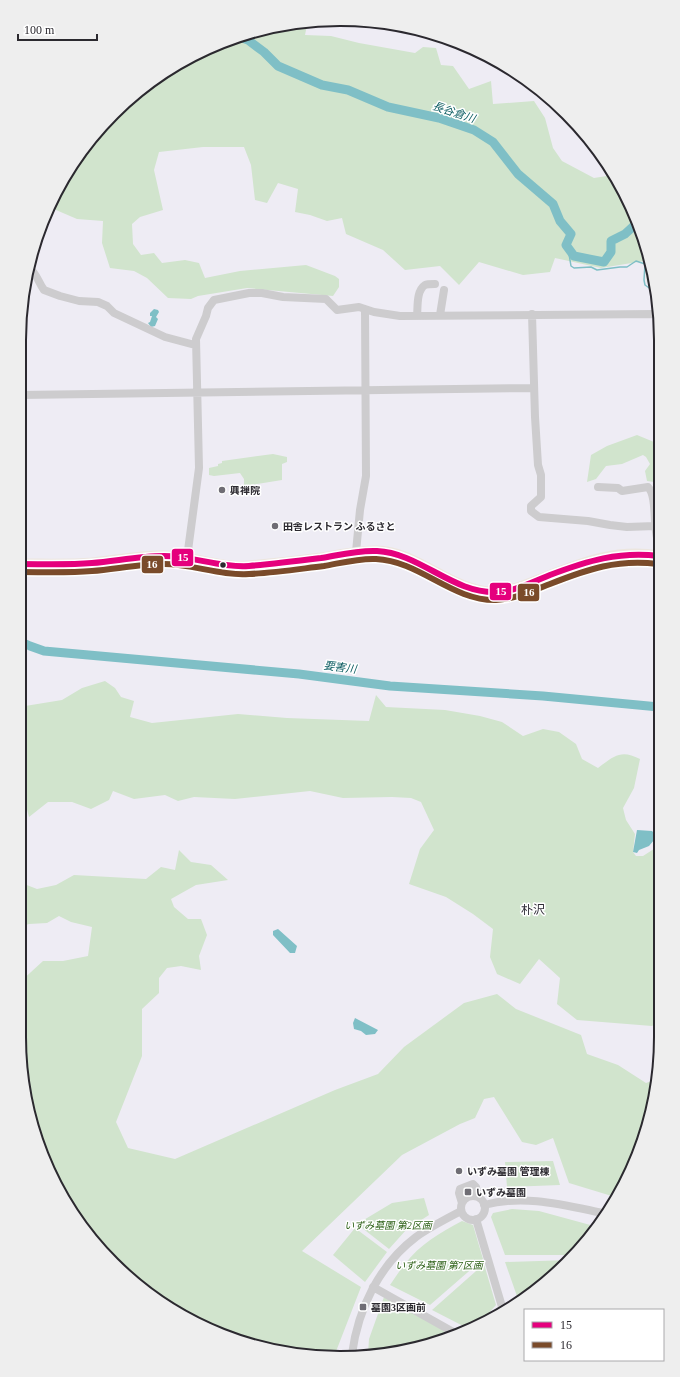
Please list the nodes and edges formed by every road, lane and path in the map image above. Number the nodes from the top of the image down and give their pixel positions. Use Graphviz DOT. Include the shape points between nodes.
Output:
graph roads {
  1 [pos="34,272"];
  2 [pos="435,284"];
  3 [pos="444,290"];
  4 [pos="366,310"];
  5 [pos="532,314"];
  6 [pos="652,314"];
  7 [pos="440,315"];
  8 [pos="417,316"];
  9 [pos="195,346"];
  10 [pos="534,388"];
  11 [pos="366,390"];
  12 [pos="197,393"];
  13 [pos="26,395"];
  14 [pos="598,487"];
  15 [pos="654,497"];
  16 [pos="654,526"];
  17 [pos="356,552"];
  18 [pos="654,555"];
  19 [pos="187,558"];
  20 [pos="26,564"];
  21 [pos="484,1205"];
  22 [pos="461,1211"];
  23 [pos="599,1213"];
  24 [pos="476,1219"];
  25 [pos="373,1287"];
  26 [pos="502,1306"];
  27 [pos="451,1330"];
  28 [pos="353,1350"];
  1 -- 9 [label="street" via="44,290 79,301 98,302 114,313 165,337"];
  2 -- 8 [label="street" via="425,285 420,290"];
  3 -- 7 [label="street"];
  4 -- 8 [label="street"];
  4 -- 9 [label="street" via="337,310 326,300 262,293 214,300 208,308"];
  4 -- 11 [label="street"];
  5 -- 6 [label="street"];
  5 -- 7 [label="street"];
  5 -- 10 [label="street"];
  7 -- 8 [label="street"];
  9 -- 12 [label="street"];
  10 -- 11 [label="street"];
  10 -- 16 [label="street" via="538,465 542,487 541,497 531,508 532,513 540,517 627,527"];
  11 -- 12 [label="street"];
  11 -- 17 [label="street" via="366,476"];
  12 -- 13 [label="street"];
  12 -- 19 [label="street" via="199,468"];
  14 -- 15 [label="street" via="618,488 622,491 648,487"];
  17 -- 18 [label="highway" via="392,552 462,585 478,591 492,592 509,591 603,557 637,553"];
  17 -- 19 [label="highway" via="248,566 226,566"];
  19 -- 20 [label="highway" via="161,556 91,563"];
  21 -- 22 [label="street" via="478,1197 470,1196 462,1202"];
  21 -- 23 [label="street" via="505,1201 547,1201"];
  21 -- 24 [label="street" via="482,1215"];
  22 -- 24 [label="street" via="466,1218"];
  22 -- 25 [label="street" via="434,1226 399,1252"];
  24 -- 26 [label="street"];
  25 -- 27 [label="street"];
  25 -- 28 [label="street" via="362,1312"];
}
